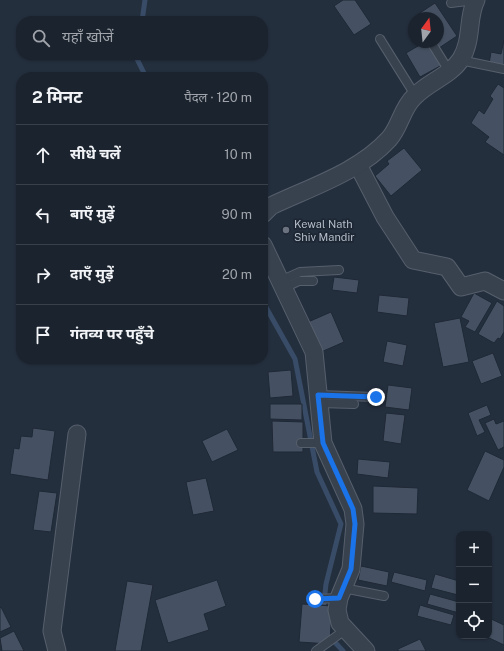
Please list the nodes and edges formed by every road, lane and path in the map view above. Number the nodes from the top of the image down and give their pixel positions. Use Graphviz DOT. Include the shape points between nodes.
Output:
graph roads {
  1 [pos="476,0"];
  2 [pos="451,4"];
  3 [pos="380,40"];
  4 [pos="438,48"];
  5 [pos="455,65"];
  6 [pos="504,69"];
  7 [pos="415,95"];
  8 [pos="358,165"];
  9 [pos="268,209"];
  10 [pos="268,255"];
  11 [pos="339,270"];
  12 [pos="313,281"];
  13 [pos="282,284"];
  14 [pos="504,292"];
  15 [pos="376,397"];
  16 [pos="319,399"];
  17 [pos="354,404"];
  18 [pos="77,434"];
  19 [pos="301,443"];
  20 [pos="323,443"];
  21 [pos="341,593"];
  22 [pos="384,596"];
  23 [pos="315,599"];
  24 [pos="345,630"];
  25 [pos="364,650"];
  26 [pos="57,651"];
  27 [pos="316,651"];
  1 -- 2 [label="lane"];
  1 -- 5 [label="street" via="468,46"];
  3 -- 7 [label="lane"];
  4 -- 5 [label="lane"];
  5 -- 6 [label="lane"];
  5 -- 7 [label="street"];
  7 -- 8 [label="street" via="407,103 391,137 373,155"];
  8 -- 9 [label="street"];
  8 -- 14 [label="street" via="385,217 413,260 448,267 461,287 484,281"];
  10 -- 13 [label="street"];
  11 -- 13 [label="lane" via="300,272"];
  12 -- 13 [label="lane"];
  13 -- 16 [label="street" via="314,352"];
  15 -- 16 [label="lane"];
  16 -- 17 [label="lane"];
  16 -- 20 [label="street"];
  18 -- 26 [label="street" via="52,631"];
  19 -- 20 [label="lane"];
  20 -- 21 [label="street" via="353,509 355,524 351,569"];
  21 -- 22 [label="lane"];
  21 -- 23 [label="lane"];
  21 -- 24 [label="street" via="337,610 340,623"];
  24 -- 25 [label="street"];
  24 -- 27 [label="lane"];
}
